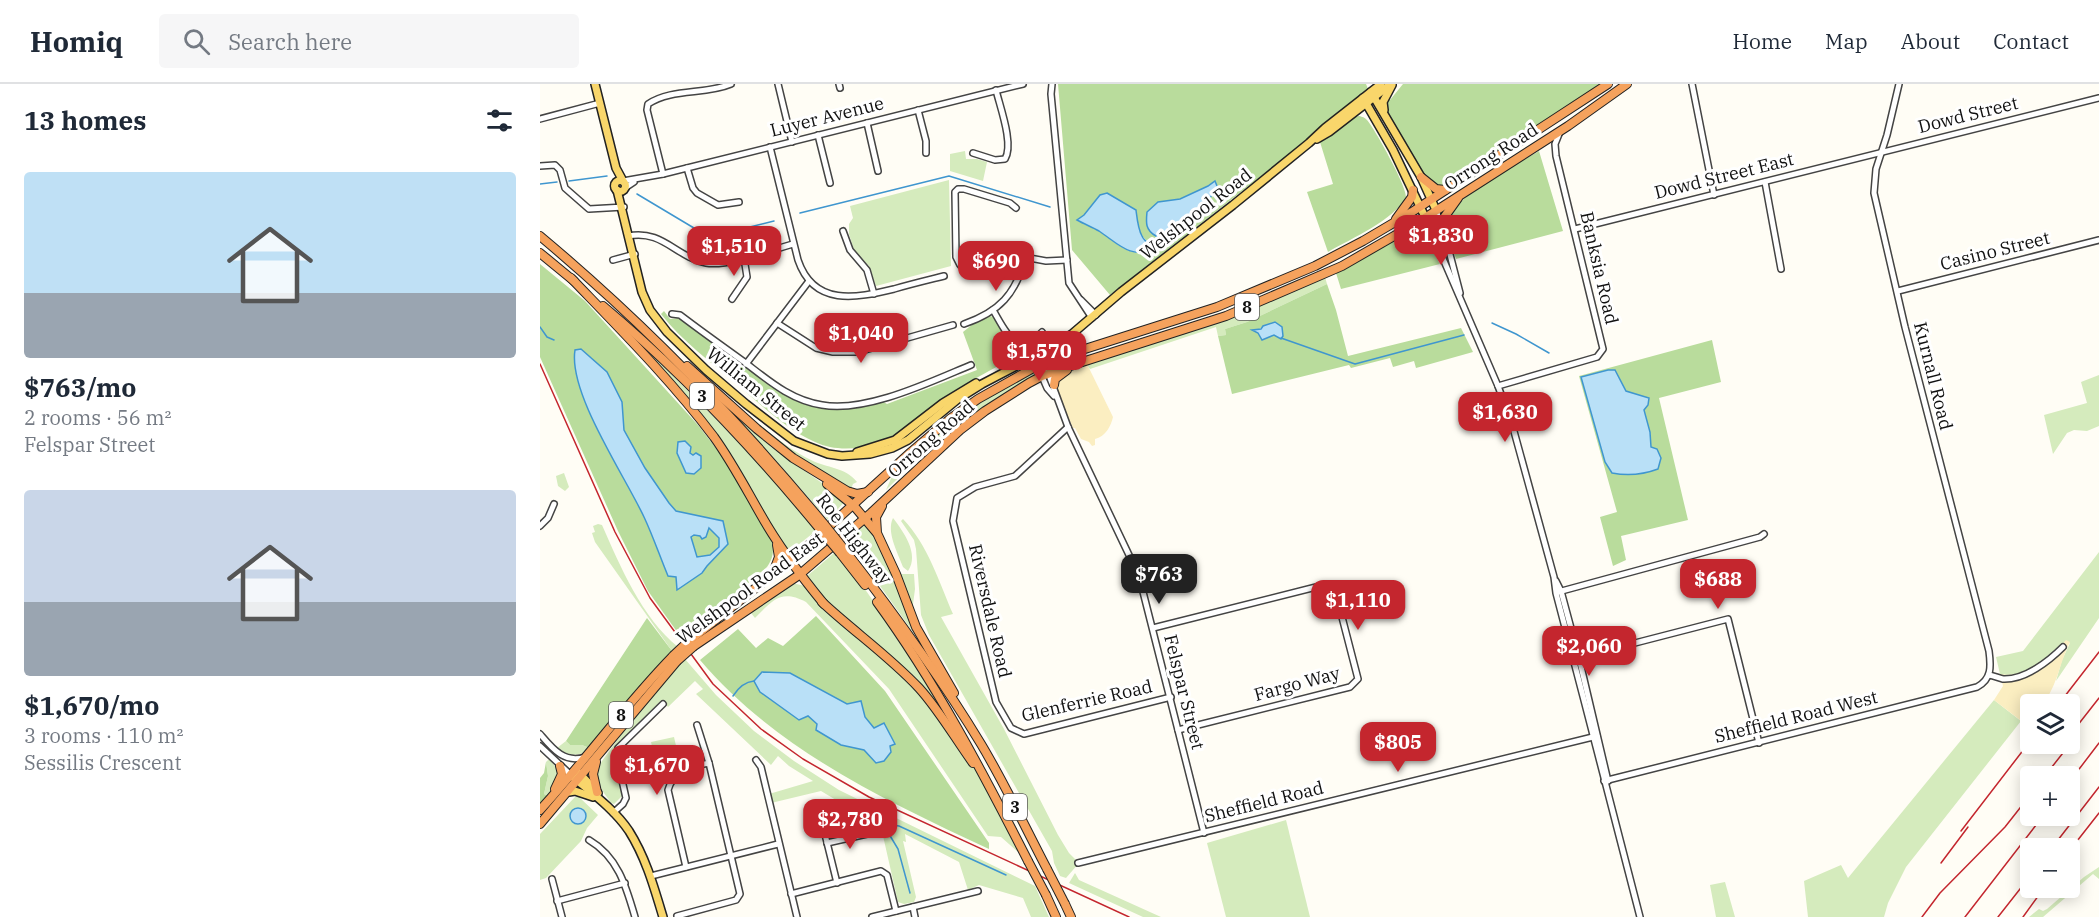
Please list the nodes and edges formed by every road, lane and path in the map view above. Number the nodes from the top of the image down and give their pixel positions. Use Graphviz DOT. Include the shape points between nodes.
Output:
graph roads {
  1 [pos="593,84"];
  2 [pos="731,84"];
  3 [pos="778,84"];
  4 [pos="1023,84"];
  5 [pos="1050,84"];
  6 [pos="1381,84"];
  7 [pos="1392,84"];
  8 [pos="1608,84"];
  9 [pos="1627,84"];
  10 [pos="1692,84"];
  11 [pos="1899,84"];
  12 [pos="996,90"];
  13 [pos="1373,94"];
  14 [pos="2099,98"];
  15 [pos="1364,101"];
  16 [pos="598,104"];
  17 [pos="918,110"];
  18 [pos="1383,110"];
  19 [pos="1354,113"];
  20 [pos="540,119"];
  21 [pos="867,123"];
  22 [pos="1377,123"];
  23 [pos="1568,126"];
  24 [pos="818,135"];
  25 [pos="792,141"];
  26 [pos="1309,144"];
  27 [pos="1539,144"];
  28 [pos="770,147"];
  29 [pos="926,153"];
  30 [pos="973,153"];
  31 [pos="1880,153"];
  32 [pos="1556,156"];
  33 [pos="540,166"];
  34 [pos="687,168"];
  35 [pos="878,171"];
  36 [pos="663,174"];
  37 [pos="1421,177"];
  38 [pos="1765,182"];
  39 [pos="830,183"];
  40 [pos="621,185"];
  41 [pos="1413,190"];
  42 [pos="1446,190"];
  43 [pos="1463,192"];
  44 [pos="1714,195"];
  45 [pos="1432,199"];
  46 [pos="739,202"];
  47 [pos="622,206"];
  48 [pos="1421,206"];
  49 [pos="1016,208"];
  50 [pos="1436,210"];
  51 [pos="1425,217"];
  52 [pos="1392,224"];
  53 [pos="1409,228"];
  54 [pos="1443,229"];
  55 [pos="1575,229"];
  56 [pos="843,231"];
  57 [pos="540,236"];
  58 [pos="630,238"];
  59 [pos="1434,238"];
  60 [pos="2099,240"];
  61 [pos="793,244"];
  62 [pos="540,254"];
  63 [pos="634,254"];
  64 [pos="744,258"];
  65 [pos="1025,258"];
  66 [pos="613,260"];
  67 [pos="1066,260"];
  68 [pos="1781,269"];
  69 [pos="945,276"];
  70 [pos="571,278"];
  71 [pos="809,280"];
  72 [pos="1898,291"];
  73 [pos="874,294"];
  74 [pos="732,299"];
  75 [pos="1464,306"];
  76 [pos="993,310"];
  77 [pos="672,314"];
  78 [pos="1094,314"];
  79 [pos="777,323"];
  80 [pos="964,324"];
  81 [pos="953,325"];
  82 [pos="644,328"];
  83 [pos="1042,332"];
  84 [pos="746,364"];
  85 [pos="1041,364"];
  86 [pos="1076,364"];
  87 [pos="971,365"];
  88 [pos="1045,375"];
  89 [pos="1054,385"];
  90 [pos="1498,386"];
  91 [pos="1055,397"];
  92 [pos="1068,427"];
  93 [pos="820,476"];
  94 [pos="869,491"];
  95 [pos="887,497"];
  96 [pos="554,504"];
  97 [pos="854,506"];
  98 [pos="865,518"];
  99 [pos="540,526"];
  100 [pos="824,526"];
  101 [pos="877,534"];
  102 [pos="1764,534"];
  103 [pos="839,541"];
  104 [pos="777,542"];
  105 [pos="842,551"];
  106 [pos="790,561"];
  107 [pos="799,574"];
  108 [pos="770,577"];
  109 [pos="781,586"];
  110 [pos="1559,592"];
  111 [pos="824,604"];
  112 [pos="1153,628"];
  113 [pos="692,643"];
  114 [pos="2063,647"];
  115 [pos="675,658"];
  116 [pos="1576,658"];
  117 [pos="1989,675"];
  118 [pos="1171,697"];
  119 [pos="663,704"];
  120 [pos="697,725"];
  121 [pos="1011,728"];
  122 [pos="1178,730"];
  123 [pos="540,734"];
  124 [pos="1595,737"];
  125 [pos="1759,742"];
  126 [pos="981,745"];
  127 [pos="540,746"];
  128 [pos="589,755"];
  129 [pos="599,755"];
  130 [pos="756,760"];
  131 [pos="557,763"];
  132 [pos="709,763"];
  133 [pos="577,776"];
  134 [pos="1606,780"];
  135 [pos="992,791"];
  136 [pos="568,792"];
  137 [pos="599,797"];
  138 [pos="820,804"];
  139 [pos="540,808"];
  140 [pos="613,813"];
  141 [pos="540,824"];
  142 [pos="1204,832"];
  143 [pos="867,834"];
  144 [pos="588,840"];
  145 [pos="827,843"];
  146 [pos="778,844"];
  147 [pos="731,855"];
  148 [pos="1078,863"];
  149 [pos="686,867"];
  150 [pos="651,876"];
  151 [pos="552,879"];
  152 [pos="625,883"];
  153 [pos="837,883"];
  154 [pos="978,891"];
  155 [pos="791,894"];
  156 [pos="557,901"];
  157 [pos="913,907"];
  158 [pos="896,911"];
  159 [pos="677,916"];
  160 [pos="876,916"];
  161 [pos="562,917"];
  162 [pos="635,917"];
  163 [pos="663,917"];
  164 [pos="797,917"];
  165 [pos="915,917"];
  166 [pos="1056,917"];
  167 [pos="1071,917"];
  168 [pos="1640,917"];
  1 -- 16 [label="main road, William Street"];
  2 -- 36 [label="street" via="648,104"];
  3 -- 25 [label="street"];
  4 -- 12 [label="street, Luyer Avenue"];
  5 -- 67 [label="street"];
  6 -- 13 [label="main road, Welshpool Road"];
  7 -- 13 [label="main road, Welshpool Road"];
  7 -- 18 [label="main road"];
  8 -- 42 [label="highway, Orrong Road / 8"];
  9 -- 23 [label="highway, Orrong Road / 8"];
  10 -- 44 [label="street"];
  11 -- 31 [label="street, Kurnall Road"];
  12 -- 17 [label="street, Luyer Avenue"];
  12 -- 30 [label="street" via="1008,155 995,160"];
  13 -- 15 [label="main road, Welshpool Road"];
  13 -- 18 [label="main road"];
  14 -- 31 [label="street, Dowd Street"];
  15 -- 19 [label="main road, Welshpool Road"];
  15 -- 22 [label="main road"];
  15 -- 26 [label="main road, Welshpool Road"];
  16 -- 20 [label="street"];
  16 -- 40 [label="main road, William Street"];
  17 -- 21 [label="street, Luyer Avenue"];
  17 -- 29 [label="street"];
  18 -- 37 [label="main road"];
  19 -- 22 [label="main road" via="1361,112"];
  19 -- 26 [label="main road, Welshpool Road"];
  21 -- 24 [label="street, Luyer Avenue"];
  21 -- 35 [label="street"];
  22 -- 41 [label="main road"];
  23 -- 27 [label="highway, Orrong Road / 8"];
  23 -- 32 [label="street" via="1557,138"];
  24 -- 25 [label="street, Luyer Avenue"];
  24 -- 39 [label="street"];
  25 -- 28 [label="street, Luyer Avenue"];
  26 -- 78 [label="main road, Welshpool Road"];
  27 -- 32 [label="street" via="1552,147"];
  27 -- 43 [label="highway, Orrong Road / 8"];
  28 -- 34 [label="street, Luyer Avenue"];
  28 -- 61 [label="street"];
  31 -- 38 [label="street, Dowd Street East"];
  31 -- 72 [label="street, Kurnall Road" via="1874,193"];
  32 -- 55 [label="street, Banksia Road"];
  33 -- 47 [label="street" via="555,165 565,188 589,209"];
  34 -- 36 [label="street, Luyer Avenue"];
  34 -- 46 [label="street" via="697,193 718,205"];
  36 -- 40 [label="street, Luyer Avenue"];
  37 -- 42 [label="highway" via="1436,189"];
  37 -- 45 [label="main road"];
  38 -- 44 [label="street, Dowd Street East"];
  38 -- 68 [label="street"];
  40 -- 47 [label="main road, William Street"];
  41 -- 48 [label="main road"];
  41 -- 52 [label="highway"];
  42 -- 45 [label="highway, Orrong Road / 8"];
  43 -- 50 [label="highway, Orrong Road / 8"];
  43 -- 54 [label="highway" via="1443,219"];
  44 -- 55 [label="street, Dowd Street East"];
  45 -- 48 [label="highway, Orrong Road / 8"];
  45 -- 50 [label="main road"];
  47 -- 58 [label="main road, William Street"];
  48 -- 51 [label="main road"];
  48 -- 52 [label="highway, Orrong Road / 8"];
  49 -- 65 [label="street" via="958,189 956,257 958,267 988,253"];
  50 -- 51 [label="highway, Orrong Road / 8"];
  50 -- 54 [label="street"];
  51 -- 53 [label="highway, Orrong Road / 8"];
  51 -- 59 [label="street"];
  52 -- 85 [label="highway, Orrong Road / 8" via="1315,266 1250,294"];
  53 -- 59 [label="highway" via="1420,228"];
  53 -- 86 [label="highway, Orrong Road / 8" via="1342,266 1226,316"];
  54 -- 75 [label="street"];
  55 -- 90 [label="street, Banksia Road" via="1603,349 1597,357"];
  56 -- 73 [label="street" via="850,250 867,270"];
  57 -- 82 [label="highway, Roe Highway / 3"];
  58 -- 63 [label="main road, William Street"];
  58 -- 64 [label="street" via="658,238 704,262"];
  59 -- 75 [label="street"];
  60 -- 72 [label="street, Casino Street"];
  61 -- 64 [label="street"];
  61 -- 71 [label="street"];
  62 -- 70 [label="highway, Roe Highway / 3"];
  63 -- 66 [label="street"];
  63 -- 78 [label="main road, William Street" via="650,310 690,355 794,441 843,456 870,454 899,445 958,399 1061,342"];
  64 -- 74 [label="street" via="747,277"];
  65 -- 67 [label="street"];
  65 -- 76 [label="street" via="1016,285"];
  67 -- 78 [label="street" via="1069,283"];
  69 -- 73 [label="street"];
  70 -- 100 [label="highway, Roe Highway / 3" via="697,391"];
  70 -- 104 [label="highway" via="714,437"];
  71 -- 73 [label="street" via="840,297"];
  71 -- 79 [label="street"];
  72 -- 117 [label="street, Kurnall Road" via="1989,651"];
  75 -- 90 [label="street"];
  76 -- 80 [label="street"];
  76 -- 83 [label="street" via="1015,343 1023,344"];
  77 -- 84 [label="street" via="680,315"];
  79 -- 81 [label="street" via="816,348 833,352 858,352"];
  79 -- 84 [label="street"];
  82 -- 93 [label="highway" via="757,429"];
  82 -- 100 [label="highway, Roe Highway / 3" via="751,438"];
  84 -- 87 [label="street" via="786,393 830,406 880,400"];
  85 -- 88 [label="street, Felspar Street"];
  85 -- 94 [label="highway, Orrong Road / 8" via="951,418"];
  86 -- 88 [label="highway, Orrong Road / 8"];
  86 -- 89 [label="highway" via="1060,375"];
  88 -- 89 [label="street, Felspar Street"];
  88 -- 91 [label="street, Felspar Street" via="1047,388"];
  88 -- 95 [label="highway, Orrong Road / 8" via="960,430"];
  89 -- 91 [label="street, Felspar Street"];
  90 -- 110 [label="street"];
  91 -- 92 [label="street, Felspar Street"];
  92 -- 112 [label="street, Felspar Street" via="1140,576"];
  92 -- 121 [label="street, Riversdale Road" via="1015,476 975,487 957,498 953,521 996,702"];
  93 -- 94 [label="highway" via="853,493"];
  93 -- 97 [label="highway"];
  94 -- 97 [label="highway, Orrong Road / 8"];
  95 -- 98 [label="highway, Orrong Road / 8"];
  95 -- 101 [label="highway" via="876,517"];
  96 -- 99 [label="street"];
  97 -- 98 [label="highway"];
  97 -- 100 [label="highway, Orrong Road / 8"];
  98 -- 101 [label="highway"];
  98 -- 103 [label="highway, Orrong Road / 8"];
  100 -- 105 [label="highway, Roe Highway / 3, bridge"];
  100 -- 106 [label="highway, Welshpool Road East / 8"];
  101 -- 126 [label="highway" via="916,627"];
  102 -- 110 [label="street"];
  103 -- 107 [label="highway, Welshpool Road East / 8"];
  104 -- 106 [label="highway"];
  104 -- 108 [label="highway" via="778,564"];
  105 -- 126 [label="highway, Roe Highway / 3" via="907,633"];
  105 -- 135 [label="highway, Roe Highway / 3" via="900,633"];
  106 -- 107 [label="highway"];
  106 -- 108 [label="highway, Welshpool Road East / 8"];
  107 -- 109 [label="highway, Welshpool Road East / 8"];
  107 -- 111 [label="highway"];
  108 -- 113 [label="highway, Welshpool Road East / 8"];
  109 -- 111 [label="highway" via="801,584"];
  109 -- 113 [label="highway, Welshpool Road East / 8"];
  110 -- 116 [label="street"];
  111 -- 135 [label="highway" via="919,688"];
  112 -- 118 [label="street, Felspar Street"];
  112 -- 122 [label="street, Fargo Way" via="1328,584 1335,590 1358,679 1350,687"];
  113 -- 115 [label="highway, Welshpool Road East / 8, bridge"];
  114 -- 117 [label="street" via="2019,676 2005,679"];
  115 -- 128 [label="highway, Welshpool Road East / 8" via="637,694"];
  115 -- 129 [label="highway, Welshpool Road East / 8"];
  116 -- 124 [label="street"];
  116 -- 125 [label="street" via="1728,619"];
  117 -- 125 [label="street, Sheffield Road West" via="1977,687"];
  118 -- 121 [label="street, Glenferrie Road" via="1024,734"];
  118 -- 122 [label="street, Felspar Street"];
  119 -- 140 [label="street" via="618,748 626,798"];
  120 -- 132 [label="street"];
  122 -- 142 [label="street, Felspar Street"];
  123 -- 128 [label="street" via="566,758 574,760"];
  124 -- 134 [label="street"];
  124 -- 142 [label="street, Sheffield Road"];
  125 -- 134 [label="street, Sheffield Road West"];
  126 -- 167 [label="highway, Roe Highway / 3, bridge"];
  127 -- 131 [label="street"];
  128 -- 133 [label="highway, Welshpool Road East / 8"];
  129 -- 133 [label="highway, Welshpool Road East / 8"];
  129 -- 137 [label="highway" via="593,774"];
  130 -- 146 [label="street" via="761,767"];
  131 -- 133 [label="street"];
  131 -- 139 [label="highway, 8" via="561,777"];
  132 -- 147 [label="street"];
  132 -- 149 [label="street" via="680,771 668,789"];
  133 -- 136 [label="highway, Welshpool Road East / 8"];
  133 -- 137 [label="main road"];
  133 -- 139 [label="highway, Welshpool Road East / 8"];
  134 -- 168 [label="street"];
  135 -- 166 [label="highway, Roe Highway / 3, bridge"];
  136 -- 137 [label="main road"];
  136 -- 141 [label="highway, Welshpool Road East / 8"];
  137 -- 140 [label="main road"];
  138 -- 145 [label="street"];
  140 -- 150 [label="main road" via="628,830"];
  142 -- 148 [label="street, Sheffield Road"];
  143 -- 145 [label="street"];
  144 -- 152 [label="street" via="613,861"];
  145 -- 153 [label="street"];
  146 -- 147 [label="street"];
  146 -- 155 [label="street"];
  147 -- 149 [label="street"];
  147 -- 159 [label="street" via="740,892 738,899"];
  149 -- 150 [label="street"];
  150 -- 163 [label="main road"];
  151 -- 156 [label="street"];
  152 -- 156 [label="street"];
  152 -- 162 [label="street"];
  153 -- 155 [label="street"];
  153 -- 158 [label="street" via="884,872"];
  154 -- 157 [label="street"];
  155 -- 164 [label="street"];
  156 -- 161 [label="street"];
  157 -- 158 [label="street"];
  157 -- 165 [label="street"];
  158 -- 160 [label="street"];
}
